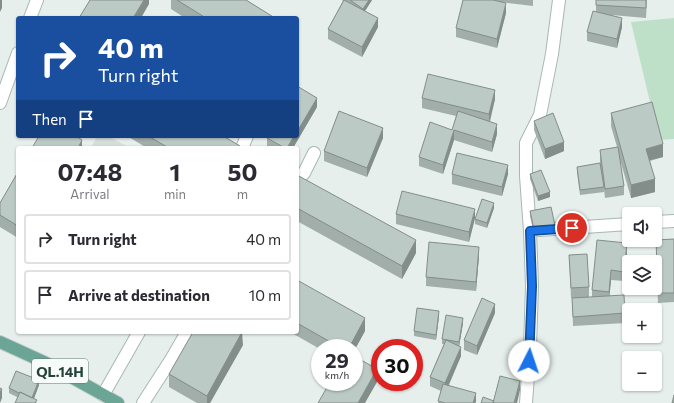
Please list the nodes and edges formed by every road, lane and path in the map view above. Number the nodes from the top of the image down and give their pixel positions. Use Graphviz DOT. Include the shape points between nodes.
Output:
graph roads {
  1 [pos="37,0"];
  2 [pos="559,0"];
  3 [pos="31,16"];
  4 [pos="16,59"];
  5 [pos="0,104"];
  6 [pos="314,153"];
  7 [pos="299,175"];
  8 [pos="674,221"];
  9 [pos="662,222"];
  10 [pos="622,224"];
  11 [pos="530,231"];
  12 [pos="138,334"];
  13 [pos="186,334"];
  14 [pos="0,342"];
  15 [pos="103,395"];
  16 [pos="118,403"];
  17 [pos="143,403"];
  18 [pos="526,403"];
  1 -- 3 [label="street"];
  2 -- 11 [label="street" via="540,115 526,143"];
  4 -- 5 [label="street"];
  6 -- 7 [label="street" via="302,175"];
  8 -- 9 [label="street"];
  10 -- 11 [label="street"];
  11 -- 18 [label="street" via="532,286"];
  12 -- 15 [label="street"];
  13 -- 17 [label="street"];
  14 -- 15 [label="main road, QL.14H" via="46,363"];
  15 -- 16 [label="main road, QL.14H"];
}
